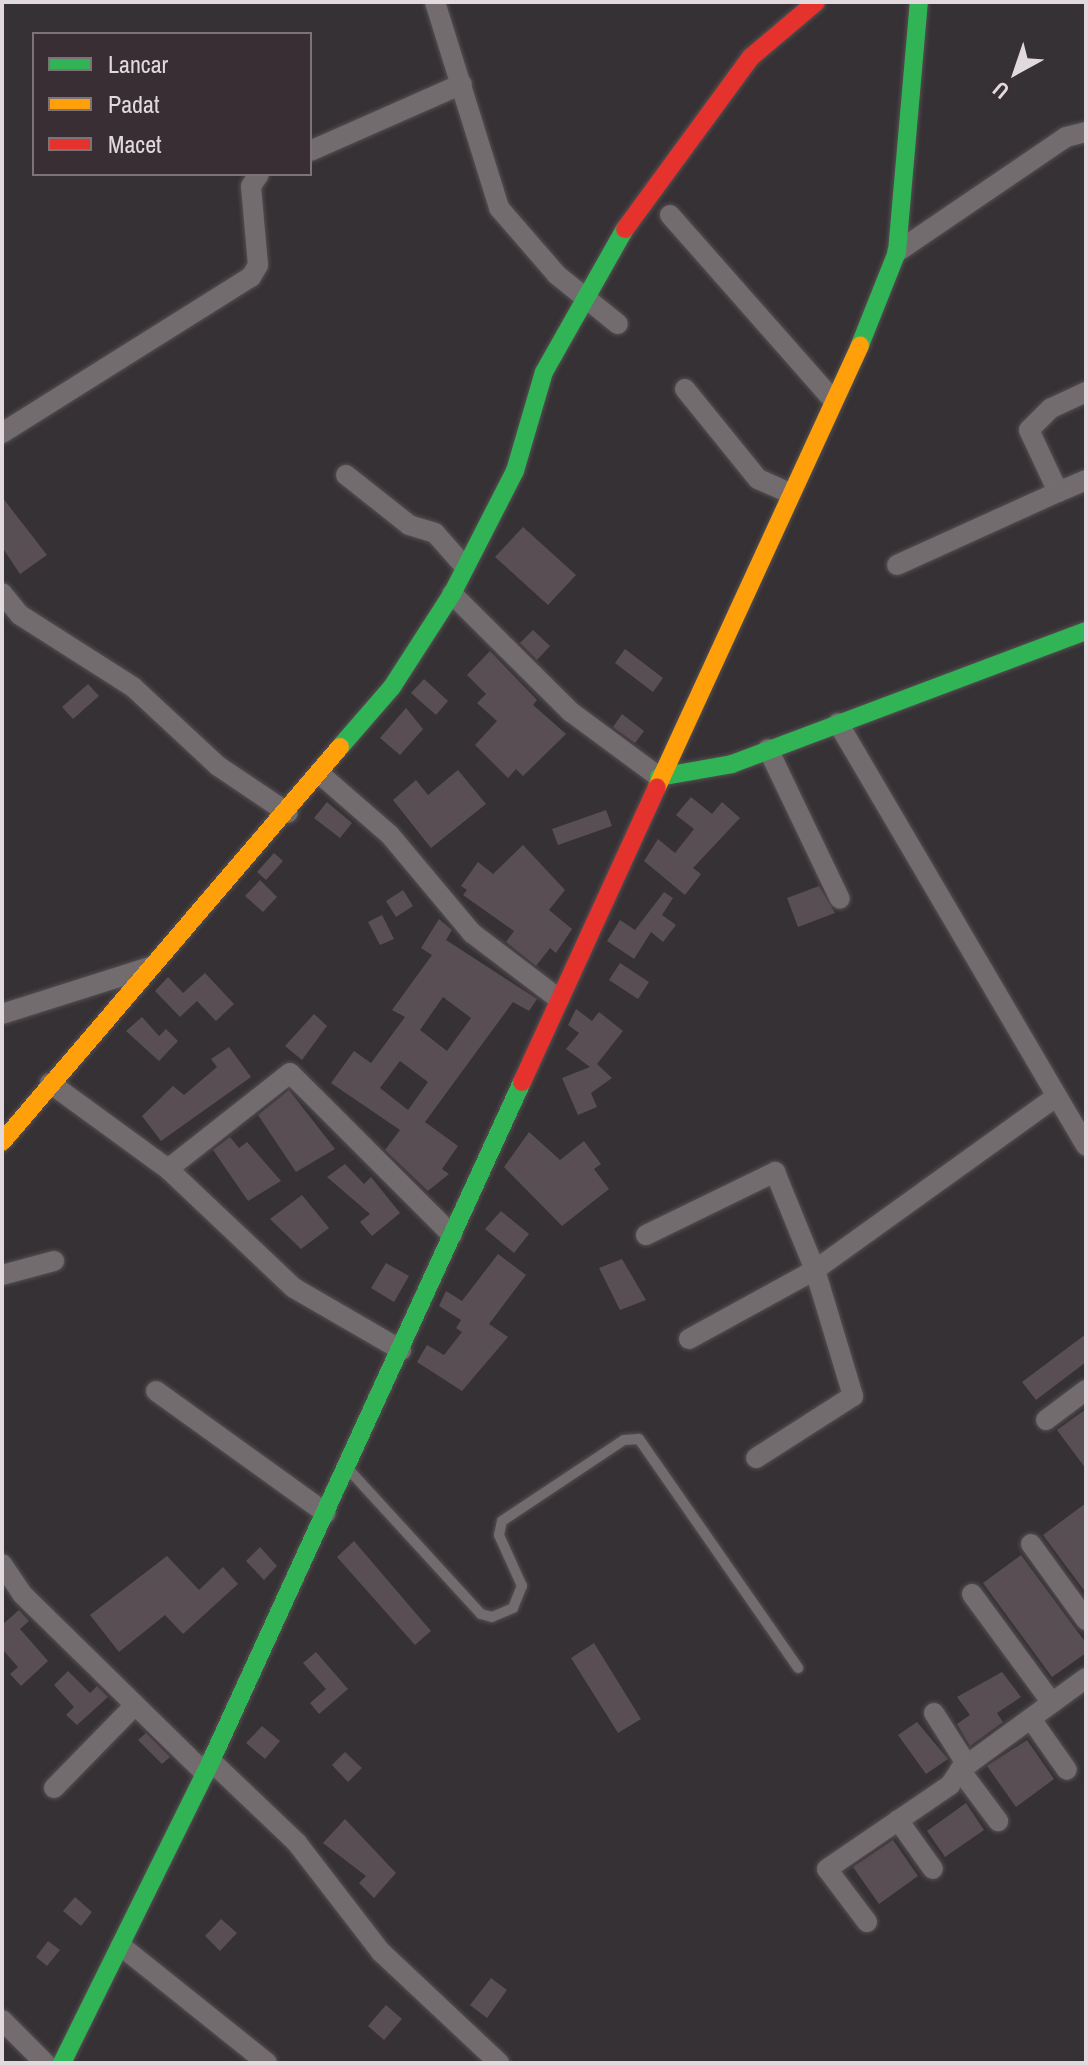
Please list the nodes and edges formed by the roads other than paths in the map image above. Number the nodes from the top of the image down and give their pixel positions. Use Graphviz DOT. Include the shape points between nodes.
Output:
graph roads {
  1 [pos="435,2"];
  2 [pos="816,2"];
  3 [pos="919,2"];
  4 [pos="462,84"];
  5 [pos="1086,132"];
  6 [pos="312,150"];
  7 [pos="258,176"];
  8 [pos="670,215"];
  9 [pos="897,252"];
  10 [pos="586,296"];
  11 [pos="618,324"];
  12 [pos="685,389"];
  13 [pos="1086,392"];
  14 [pos="833,400"];
  15 [pos="2,433"];
  16 [pos="346,475"];
  17 [pos="1086,480"];
  18 [pos="1058,492"];
  19 [pos="790,493"];
  20 [pos="897,565"];
  21 [pos="465,567"];
  22 [pos="2,593"];
  23 [pos="452,594"];
  24 [pos="1086,631"];
  25 [pos="838,723"];
  26 [pos="768,749"];
  27 [pos="321,775"];
  28 [pos="659,777"];
  29 [pos="288,813"];
  30 [pos="840,899"];
  31 [pos="154,966"];
  32 [pos="559,999"];
  33 [pos="2,1014"];
  34 [pos="50,1083"];
  35 [pos="1056,1097"];
  36 [pos="2,1142"];
  37 [pos="1086,1146"];
  38 [pos="168,1169"];
  39 [pos="452,1235"];
  40 [pos="646,1235"];
  41 [pos="54,1261"];
  42 [pos="815,1270"];
  43 [pos="2,1275"];
  44 [pos="689,1339"];
  45 [pos="401,1350"];
  46 [pos="1086,1390"];
  47 [pos="156,1391"];
  48 [pos="1046,1420"];
  49 [pos="756,1458"];
  50 [pos="347,1467"];
  51 [pos="326,1513"];
  52 [pos="1031,1544"];
  53 [pos="2,1564"];
  54 [pos="972,1594"];
  55 [pos="1086,1620"];
  56 [pos="798,1668"];
  57 [pos="1086,1678"];
  58 [pos="1052,1703"];
  59 [pos="135,1705"];
  60 [pos="934,1713"];
  61 [pos="1031,1719"];
  62 [pos="208,1767"];
  63 [pos="964,1768"];
  64 [pos="1067,1770"];
  65 [pos="54,1788"];
  66 [pos="898,1820"];
  67 [pos="998,1821"];
  68 [pos="933,1869"];
  69 [pos="867,1922"];
  70 [pos="121,1946"];
  71 [pos="2,2020"];
  72 [pos="45,2063"];
  73 [pos="62,2063"];
  74 [pos="267,2063"];
  75 [pos="499,2063"];
  1 -- 4 [label="street"];
  2 -- 10 [label="main road" via="751,57 690,134"];
  3 -- 9 [label="main road"];
  4 -- 6 [label="street"];
  4 -- 10 [label="street" via="499,208 557,275"];
  5 -- 9 [label="street" via="1066,137"];
  7 -- 15 [label="street" via="251,186 258,265 251,277"];
  8 -- 14 [label="street"];
  9 -- 14 [label="main road"];
  10 -- 11 [label="street"];
  10 -- 21 [label="main road" via="544,372 515,471"];
  12 -- 19 [label="street" via="758,479"];
  13 -- 18 [label="street" via="1051,408 1029,430"];
  14 -- 19 [label="main road"];
  16 -- 21 [label="street" via="409,525 435,533"];
  17 -- 18 [label="street"];
  18 -- 20 [label="street"];
  19 -- 28 [label="main road"];
  21 -- 23 [label="main road"];
  22 -- 29 [label="street" via="20,615 133,687 218,766"];
  23 -- 27 [label="main road" via="392,687"];
  23 -- 28 [label="street" via="571,712"];
  24 -- 25 [label="main road"];
  25 -- 26 [label="main road"];
  25 -- 35 [label="street" via="897,814"];
  26 -- 28 [label="main road" via="698,774"];
  26 -- 30 [label="street"];
  27 -- 29 [label="main road"];
  27 -- 32 [label="street" via="390,835 472,933"];
  28 -- 32 [label="main road"];
  29 -- 31 [label="main road"];
  31 -- 33 [label="street"];
  31 -- 34 [label="main road"];
  32 -- 39 [label="main road"];
  34 -- 36 [label="main road"];
  34 -- 38 [label="street"];
  35 -- 37 [label="street"];
  35 -- 42 [label="street"];
  38 -- 39 [label="street" via="290,1073"];
  38 -- 45 [label="street" via="294,1288"];
  39 -- 45 [label="main road"];
  40 -- 42 [label="street" via="775,1172"];
  41 -- 43 [label="street"];
  42 -- 44 [label="street"];
  42 -- 49 [label="street" via="853,1396"];
  45 -- 50 [label="main road"];
  46 -- 48 [label="street"];
  47 -- 51 [label="street"];
  50 -- 51 [label="main road"];
  50 -- 56 [label="lane" via="481,1614 492,1617 513,1608 522,1586 499,1535 502,1521 624,1440 639,1439"];
  51 -- 62 [label="main road"];
  52 -- 55 [label="street"];
  53 -- 59 [label="street" via="22,1594"];
  54 -- 58 [label="street"];
  57 -- 58 [label="street"];
  58 -- 61 [label="street"];
  59 -- 62 [label="street"];
  59 -- 65 [label="street"];
  60 -- 63 [label="street"];
  61 -- 63 [label="street"];
  61 -- 64 [label="street"];
  62 -- 70 [label="main road"];
  62 -- 75 [label="street" via="297,1843 381,1952"];
  63 -- 66 [label="street" via="950,1785"];
  63 -- 67 [label="street"];
  66 -- 68 [label="street"];
  66 -- 69 [label="street" via="827,1869"];
  70 -- 73 [label="main road"];
  70 -- 74 [label="street"];
  71 -- 72 [label="street"];
}
